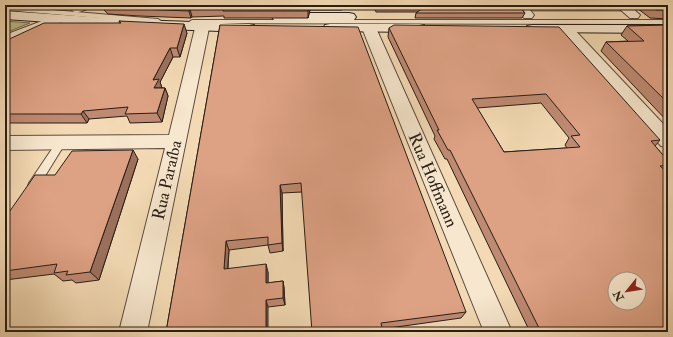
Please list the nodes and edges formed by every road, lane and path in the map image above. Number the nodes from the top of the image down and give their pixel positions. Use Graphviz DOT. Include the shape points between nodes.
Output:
graph roads {
  1 [pos="30,5"];
  2 [pos="622,5"];
  3 [pos="81,7"];
  4 [pos="5,8"];
  5 [pos="524,10"];
  6 [pos="5,15"];
  7 [pos="634,15"];
  8 [pos="668,16"];
  9 [pos="364,19"];
  10 [pos="55,20"];
  11 [pos="440,21"];
  12 [pos="668,22"];
  13 [pos="202,28"];
  14 [pos="566,29"];
  15 [pos="668,29"];
  16 [pos="5,40"];
  17 [pos="176,141"];
  18 [pos="668,141"];
  19 [pos="61,142"];
  20 [pos="5,143"];
  21 [pos="26,196"];
  22 [pos="133,332"];
  23 [pos="498,332"];
  1 -- 3 [label="main road"];
  2 -- 7 [label="street"];
  3 -- 9 [label="main road" via="144,17"];
  4 -- 11 [label="lane" via="140,20 202,22"];
  5 -- 7 [label="main road"];
  5 -- 9 [label="main road"];
  6 -- 10 [label="main road"];
  7 -- 8 [label="main road"];
  9 -- 11 [label="lane"];
  9 -- 11 [label="lane"];
  9 -- 13 [label="main road"];
  9 -- 14 [label="main road"];
  9 -- 23 [label="street, Rua Hoffmann"];
  10 -- 13 [label="main road"];
  10 -- 16 [label="street"];
  11 -- 12 [label="lane"];
  13 -- 17 [label="street, Rua Paraíba"];
  14 -- 15 [label="main road"];
  14 -- 18 [label="street"];
  17 -- 19 [label="street"];
  17 -- 22 [label="street, Rua Paraíba"];
  19 -- 20 [label="street"];
  19 -- 21 [label="lane"];
}
